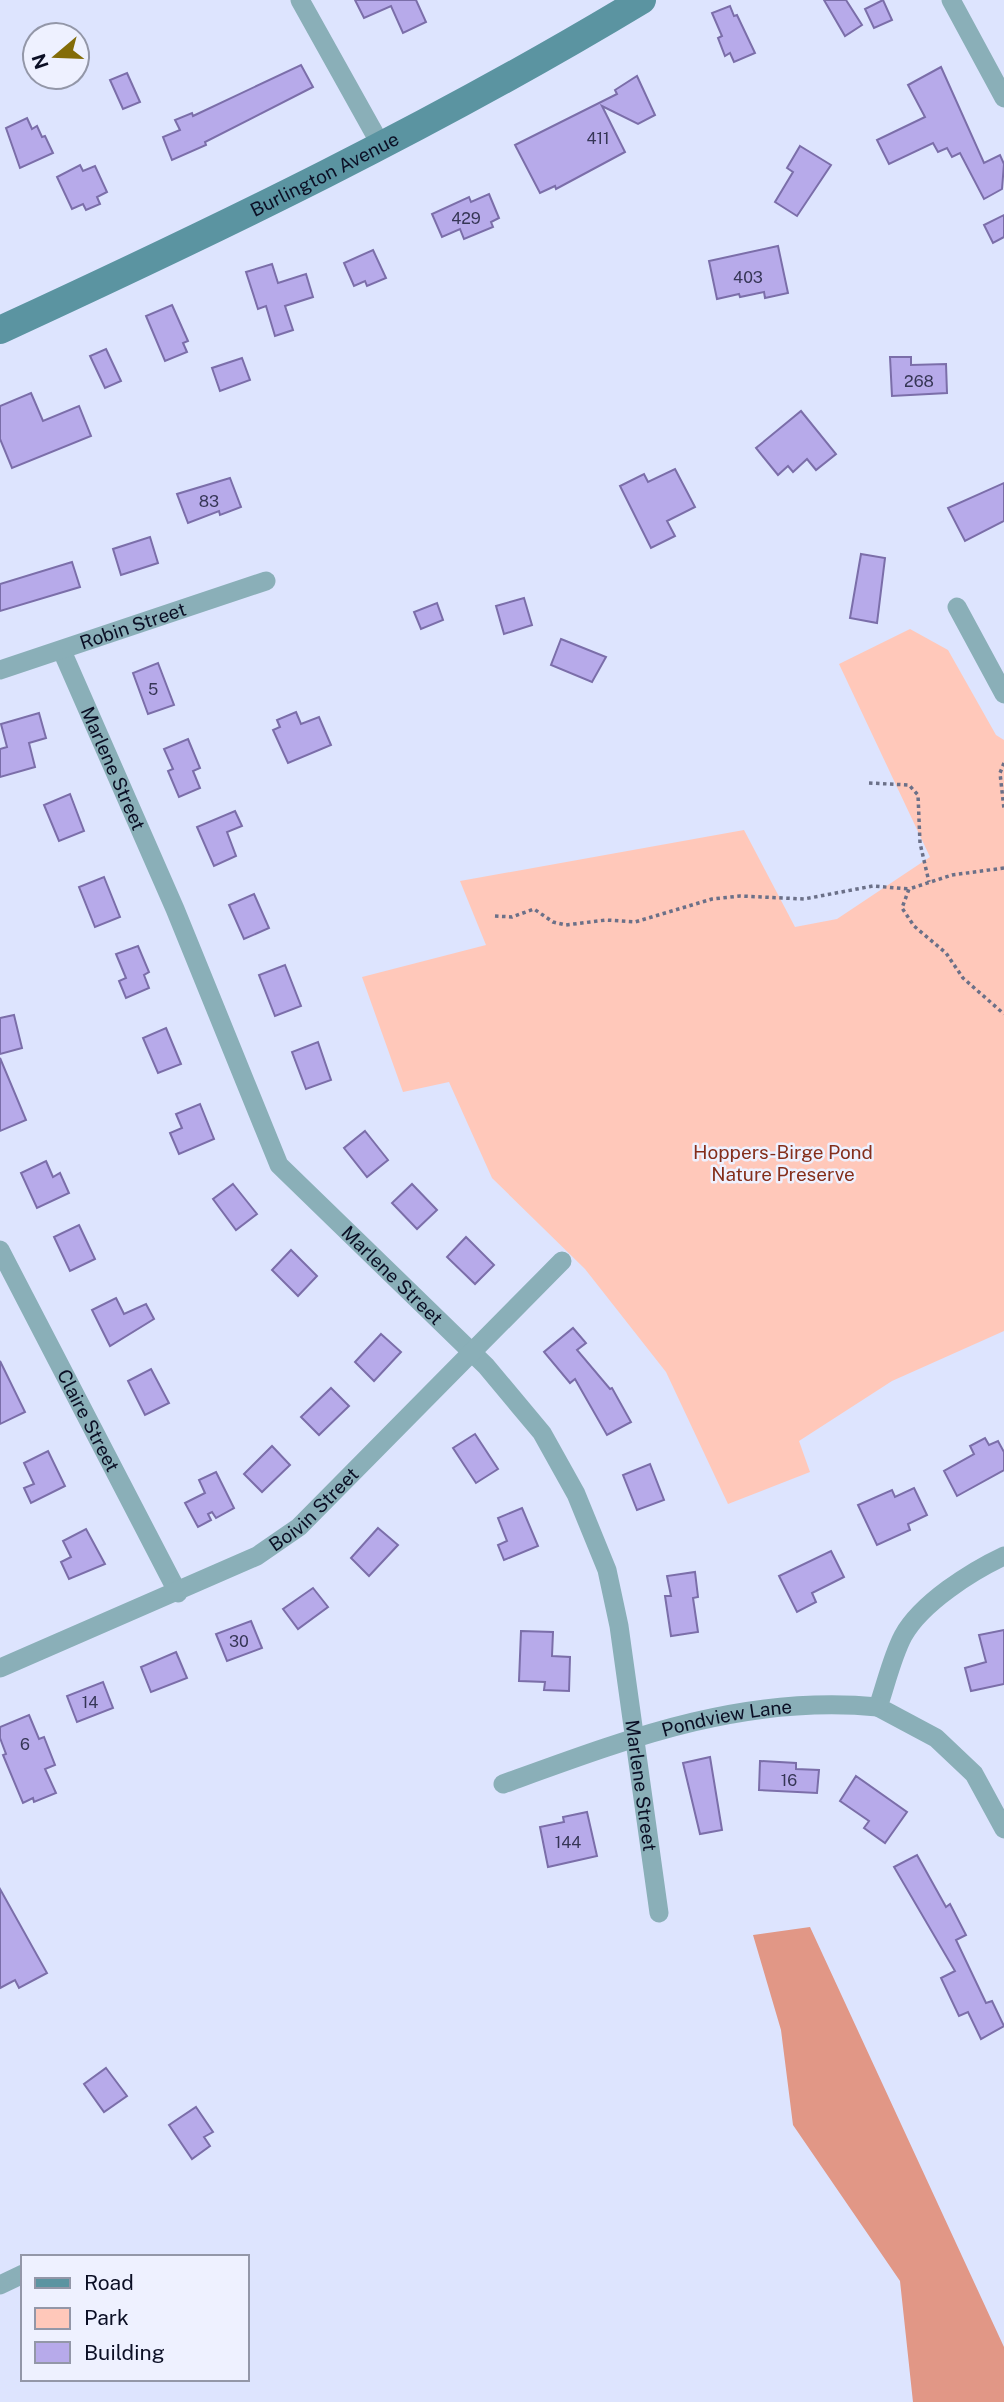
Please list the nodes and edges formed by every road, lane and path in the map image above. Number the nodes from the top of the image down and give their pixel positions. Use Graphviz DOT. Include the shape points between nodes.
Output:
graph roads {
  1 [pos="300,0"];
  2 [pos="642,0"];
  3 [pos="951,0"];
  4 [pos="1004,98"];
  5 [pos="382,147"];
  6 [pos="0,330"];
  7 [pos="266,581"];
  8 [pos="957,607"];
  9 [pos="62,651"];
  10 [pos="0,670"];
  11 [pos="1004,694"];
  12 [pos="1004,763"];
  13 [pos="869,783"];
  14 [pos="1004,809"];
  15 [pos="1004,868"];
  16 [pos="929,882"];
  17 [pos="909,889"];
  18 [pos="495,916"];
  19 [pos="1004,1014"];
  20 [pos="0,1250"];
  21 [pos="562,1261"];
  22 [pos="471,1350"];
  23 [pos="1004,1556"];
  24 [pos="178,1593"];
  25 [pos="0,1668"];
  26 [pos="878,1707"];
  27 [pos="635,1736"];
  28 [pos="503,1784"];
  29 [pos="1004,1829"];
  30 [pos="659,1913"];
  31 [pos="21,2275"];
  32 [pos="0,2285"];
  1 -- 5 [label="street"];
  2 -- 5 [label="main road, Burlington Avenue"];
  3 -- 4 [label="street"];
  5 -- 6 [label="main road, Burlington Avenue"];
  7 -- 9 [label="street, Robin Street"];
  8 -- 11 [label="street"];
  9 -- 10 [label="street, Robin Street"];
  9 -- 22 [label="street, Marlene Street" via="175,909 279,1165"];
  12 -- 14 [label="path" via="1000,773"];
  13 -- 16 [label="path" via="909,785 918,795 920,843"];
  15 -- 16 [label="path"];
  16 -- 17 [label="path"];
  17 -- 18 [label="path" via="873,886 804,899 712,899 635,922 566,925 552,922 534,909 512,918"];
  17 -- 19 [label="path" via="902,908 914,926"];
  20 -- 24 [label="street, Claire Street"];
  21 -- 22 [label="street, Boivin Street"];
  22 -- 24 [label="street, Boivin Street" via="299,1527 257,1556"];
  22 -- 27 [label="street, Marlene Street" via="541,1433 594,1535 619,1626"];
  23 -- 26 [label="street" via="941,1594 904,1635"];
  24 -- 25 [label="street, Boivin Street"];
  26 -- 27 [label="street, Pondview Lane" via="815,1704 707,1717"];
  26 -- 29 [label="street, Pondview Lane" via="936,1738 974,1774"];
  27 -- 28 [label="street, Pondview Lane"];
  27 -- 30 [label="street, Marlene Street"];
  31 -- 32 [label="street"];
}
